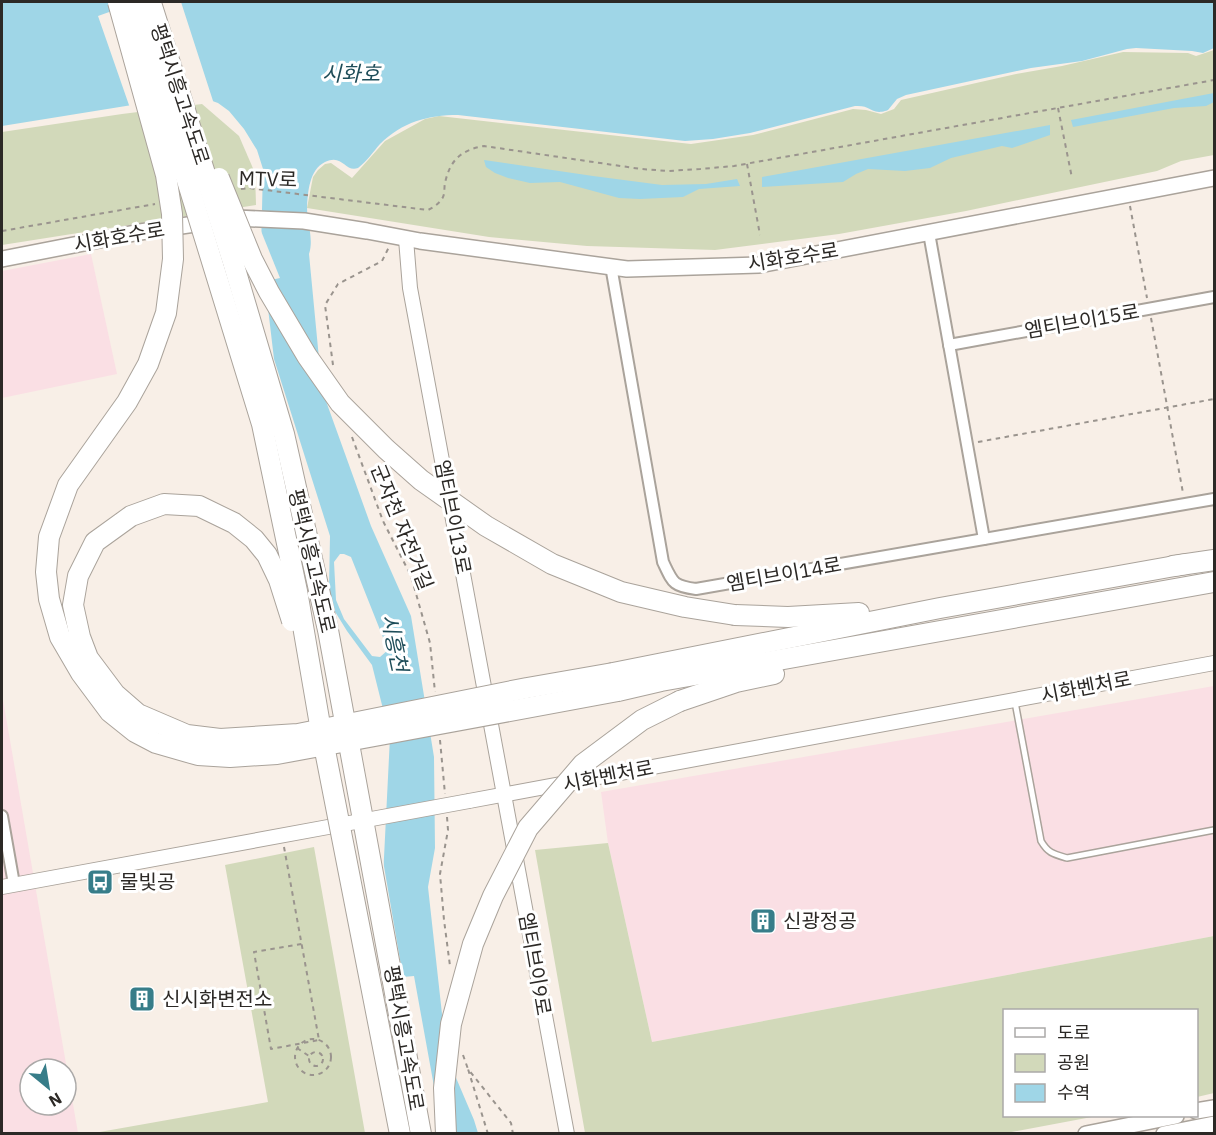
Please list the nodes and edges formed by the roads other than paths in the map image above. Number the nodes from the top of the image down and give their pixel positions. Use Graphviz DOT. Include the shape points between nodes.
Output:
graph roads {
  1 [pos="118,2"];
  2 [pos="132,2"];
  3 [pos="150,2"];
  4 [pos="157,2"];
  5 [pos="1215,178"];
  6 [pos="929,233"];
  7 [pos="399,240"];
  8 [pos="2,259"];
  9 [pos="611,266"];
  10 [pos="1215,297"];
  11 [pos="949,345"];
  12 [pos="1215,499"];
  13 [pos="984,540"];
  14 [pos="1215,560"];
  15 [pos="1186,564"];
  16 [pos="1215,582"];
  17 [pos="1011,619"];
  18 [pos="1215,663"];
  19 [pos="615,682"];
  20 [pos="1015,700"];
  21 [pos="320,725"];
  22 [pos="504,795"];
  23 [pos="2,816"];
  24 [pos="1215,830"];
  25 [pos="8,886"];
  26 [pos="1215,1108"];
  27 [pos="1198,1112"];
  28 [pos="1171,1117"];
  29 [pos="1215,1124"];
  30 [pos="400,1134"];
  31 [pos="421,1134"];
  32 [pos="446,1134"];
  33 [pos="567,1134"];
  34 [pos="1086,1134"];
  35 [pos="1164,1134"];
  1 -- 19 [label="highway, bridge" via="166,175 173,259 166,313 148,364 127,402 68,485 49,537 46,572 50,599 60,637 81,673 110,712 135,732 156,743 198,755 230,757 276,754"];
  2 -- 21 [label="highway, 평택시흥고속도로, bridge" via="262,424"];
  3 -- 31 [label="highway, 평택시흥고속도로, bridge" via="284,434 328,630"];
  4 -- 15 [label="highway, bridge" via="207,147 252,259 307,356 340,403 421,480 486,526 552,564 621,592 685,607 735,615 788,617 861,613"];
  5 -- 6 [label="main road, 시화호수로"];
  6 -- 9 [label="main road, 시화호수로" via="759,266"];
  6 -- 11 [label="street"];
  7 -- 8 [label="main road, 시화호수로" via="304,222 236,218"];
  7 -- 9 [label="main road, 시화호수로"];
  7 -- 22 [label="street, 엠티브이13로"];
  9 -- 13 [label="street, 엠티브이14로" via="663,562 679,587 696,590"];
  10 -- 11 [label="street, 엠티브이15로"];
  11 -- 13 [label="street"];
  12 -- 13 [label="street, 엠티브이14로"];
  14 -- 15 [label="highway"];
  15 -- 19 [label="highway" via="940,608"];
  16 -- 17 [label="highway"];
  17 -- 19 [label="highway" via="661,681"];
  17 -- 32 [label="highway, bridge" via="736,682 680,701 642,720 583,764 528,828 473,944 452,1024 444,1088"];
  18 -- 20 [label="street, 시화벤처로"];
  19 -- 21 [label="highway, bridge" via="527,688 298,734 220,739 187,735 138,714 116,694 88,658 73,605 78,576 95,542 131,516 164,504 199,506 234,523 254,539 279,580"];
  20 -- 22 [label="street, 시화벤처로"];
  20 -- 24 [label="lane" via="1041,841 1046,850 1066,858"];
  21 -- 30 [label="highway, 평택시흥고속도로, bridge"];
  22 -- 25 [label="street, 시화벤처로, bridge"];
  22 -- 33 [label="street, 엠티브이9로"];
  23 -- 25 [label="street"];
  26 -- 27 [label="main road"];
  28 -- 34 [label="main road"];
  29 -- 35 [label="main road"];
}
